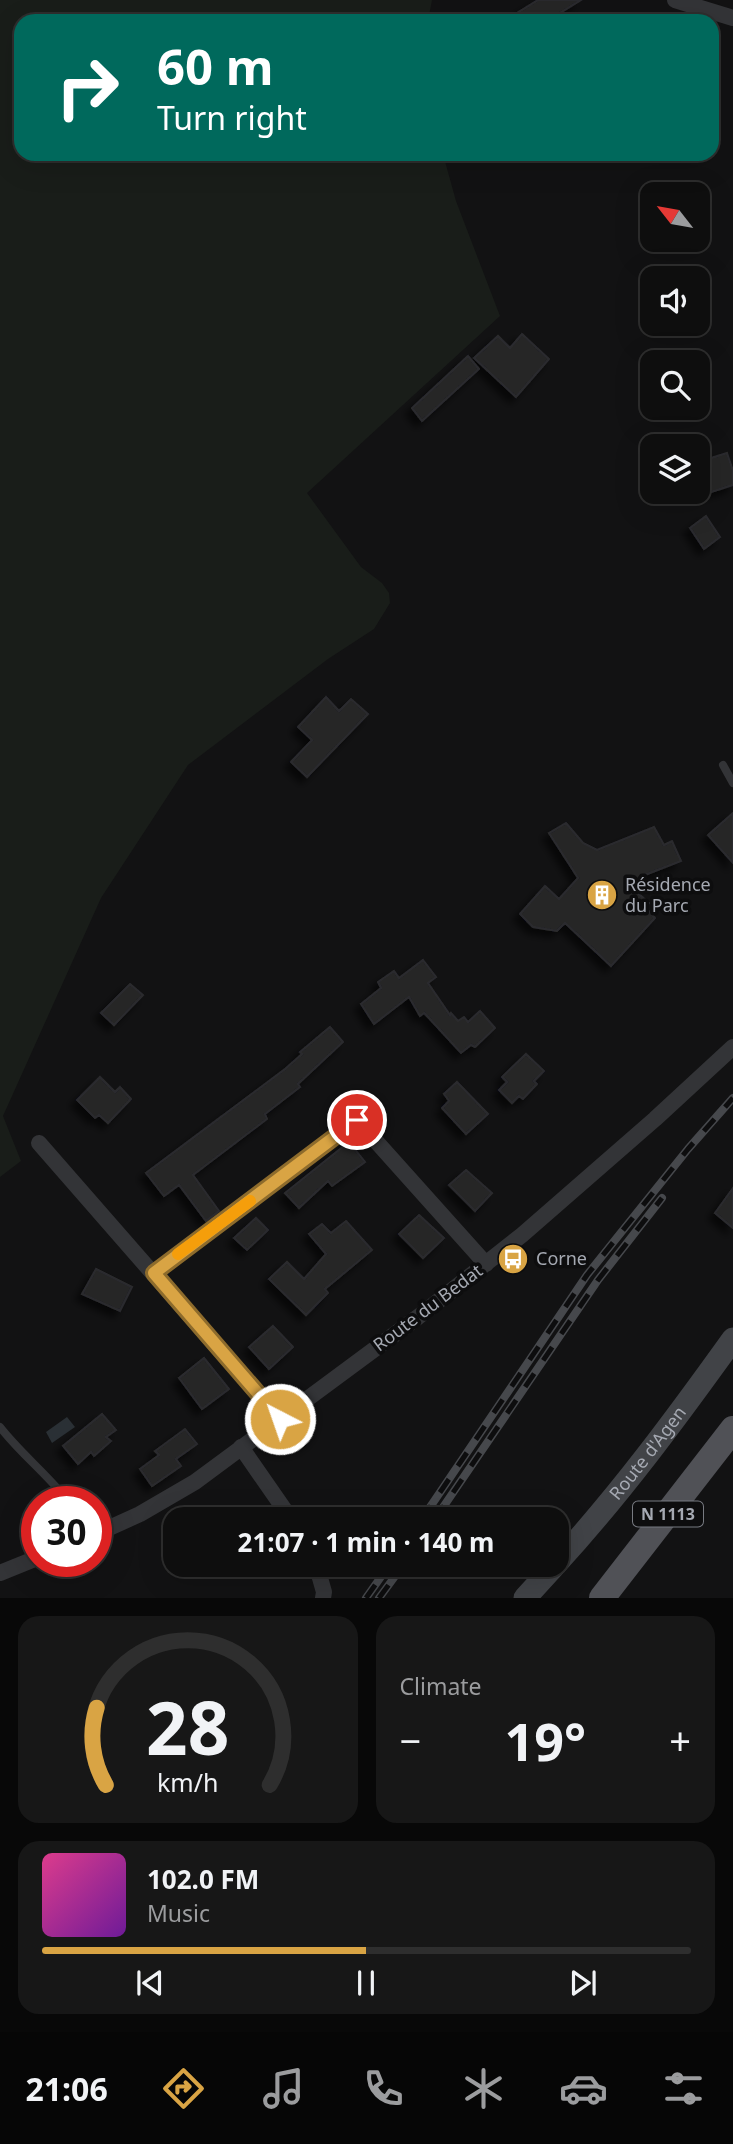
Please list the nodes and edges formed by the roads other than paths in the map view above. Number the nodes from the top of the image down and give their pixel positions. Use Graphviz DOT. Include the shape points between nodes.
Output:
graph roads {
  1 [pos="675,0"];
  2 [pos="733,18"];
  3 [pos="723,765"];
  4 [pos="733,783"];
  5 [pos="733,1046"];
  6 [pos="39,1143"];
  7 [pos="486,1264"];
  8 [pos="154,1273"];
  9 [pos="733,1339"];
  10 [pos="280,1419"];
  11 [pos="0,1427"];
  12 [pos="733,1429"];
  13 [pos="241,1447"];
  14 [pos="56,1486"];
  15 [pos="283,1507"];
  16 [pos="112,1527"];
  17 [pos="569,1550"];
  18 [pos="21,1564"];
  19 [pos="0,1573"];
  20 [pos="320,1577"];
  21 [pos="544,1577"];
  22 [pos="323,1598"];
  23 [pos="525,1598"];
  24 [pos="602,1598"];
  1 -- 2 [label="street"];
  3 -- 4 [label="lane"];
  5 -- 7 [label="street, Route du Bedat"];
  6 -- 8 [label="street"];
  7 -- 8 [label="street" via="357,1120"];
  7 -- 10 [label="street, Route du Bedat"];
  8 -- 10 [label="street"];
  9 -- 17 [label="main road, Route d'Agen" via="675,1420"];
  10 -- 13 [label="street, Route du Bedat"];
  11 -- 14 [label="lane"];
  12 -- 24 [label="main road, N 1113"];
  13 -- 15 [label="street"];
  13 -- 16 [label="street, Route du Bedat" via="195,1482"];
  18 -- 19 [label="street"];
  20 -- 22 [label="street"];
  21 -- 23 [label="main road, Route d'Agen"];
}
